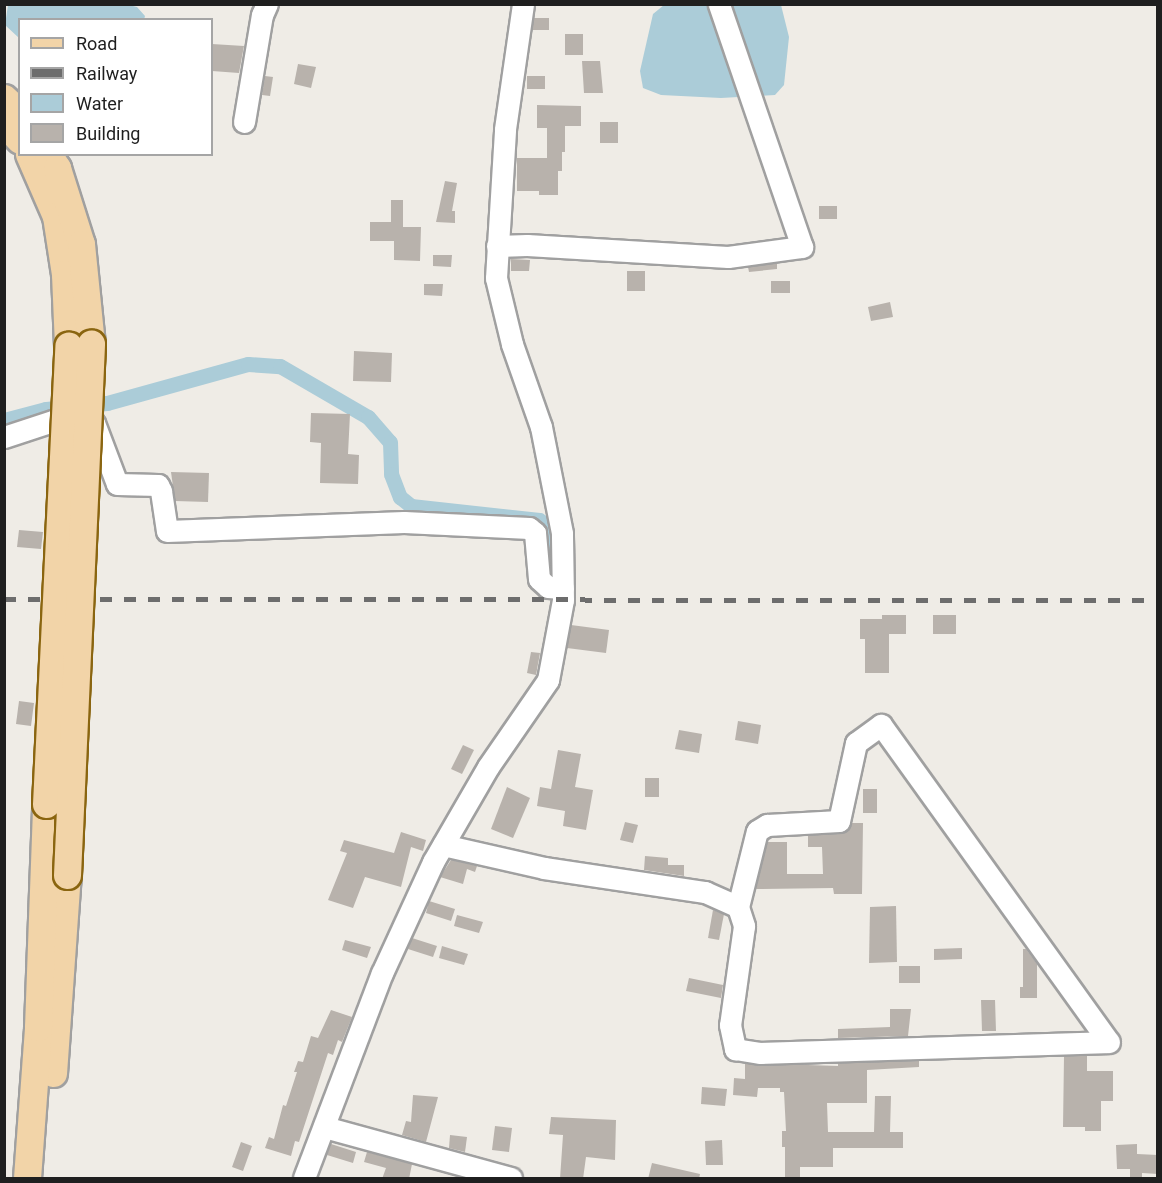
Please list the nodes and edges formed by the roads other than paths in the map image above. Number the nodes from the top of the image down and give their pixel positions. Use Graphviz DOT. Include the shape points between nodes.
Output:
graph roads {
  1 [pos="267,4"];
  2 [pos="523,4"];
  3 [pos="719,4"];
  4 [pos="4,98"];
  5 [pos="18,111"];
  6 [pos="244,122"];
  7 [pos="4,123"];
  8 [pos="18,138"];
  9 [pos="29,156"];
  10 [pos="49,156"];
  11 [pos="496,246"];
  12 [pos="79,345"];
  13 [pos="4,436"];
  14 [pos="563,588"];
  15 [pos="443,845"];
  16 [pos="738,907"];
  17 [pos="324,1127"];
  18 [pos="27,1179"];
  19 [pos="45,1179"];
  20 [pos="304,1179"];
  21 [pos="511,1179"];
  1 -- 6 [label="street"];
  2 -- 11 [label="street" via="505,129"];
  3 -- 11 [label="street" via="802,247 728,257"];
  4 -- 5 [label="main road"];
  7 -- 8 [label="main road"];
  9 -- 12 [label="main road" via="56,216"];
  10 -- 12 [label="main road" via="57,168 81,244"];
  11 -- 14 [label="street" via="496,278 512,344 541,427 562,533"];
  12 -- 18 [label="main road, bridge" via="46,804 38,1027"];
  12 -- 19 [label="main road, bridge" via="67,874"];
  13 -- 14 [label="street" via="53,421 94,423 117,484 158,485 167,531 404,522 529,528 535,533 539,579 548,586"];
  14 -- 15 [label="street" via="548,680 488,767"];
  15 -- 16 [label="street" via="544,868 705,892"];
  15 -- 17 [label="street" via="382,973"];
  16 -- 16 [label="street" via="757,831 767,825 839,821 856,742 880,725 1109,1042 761,1053 735,1049 730,1025 744,926"];
  17 -- 20 [label="street"];
  17 -- 21 [label="street"];
}
